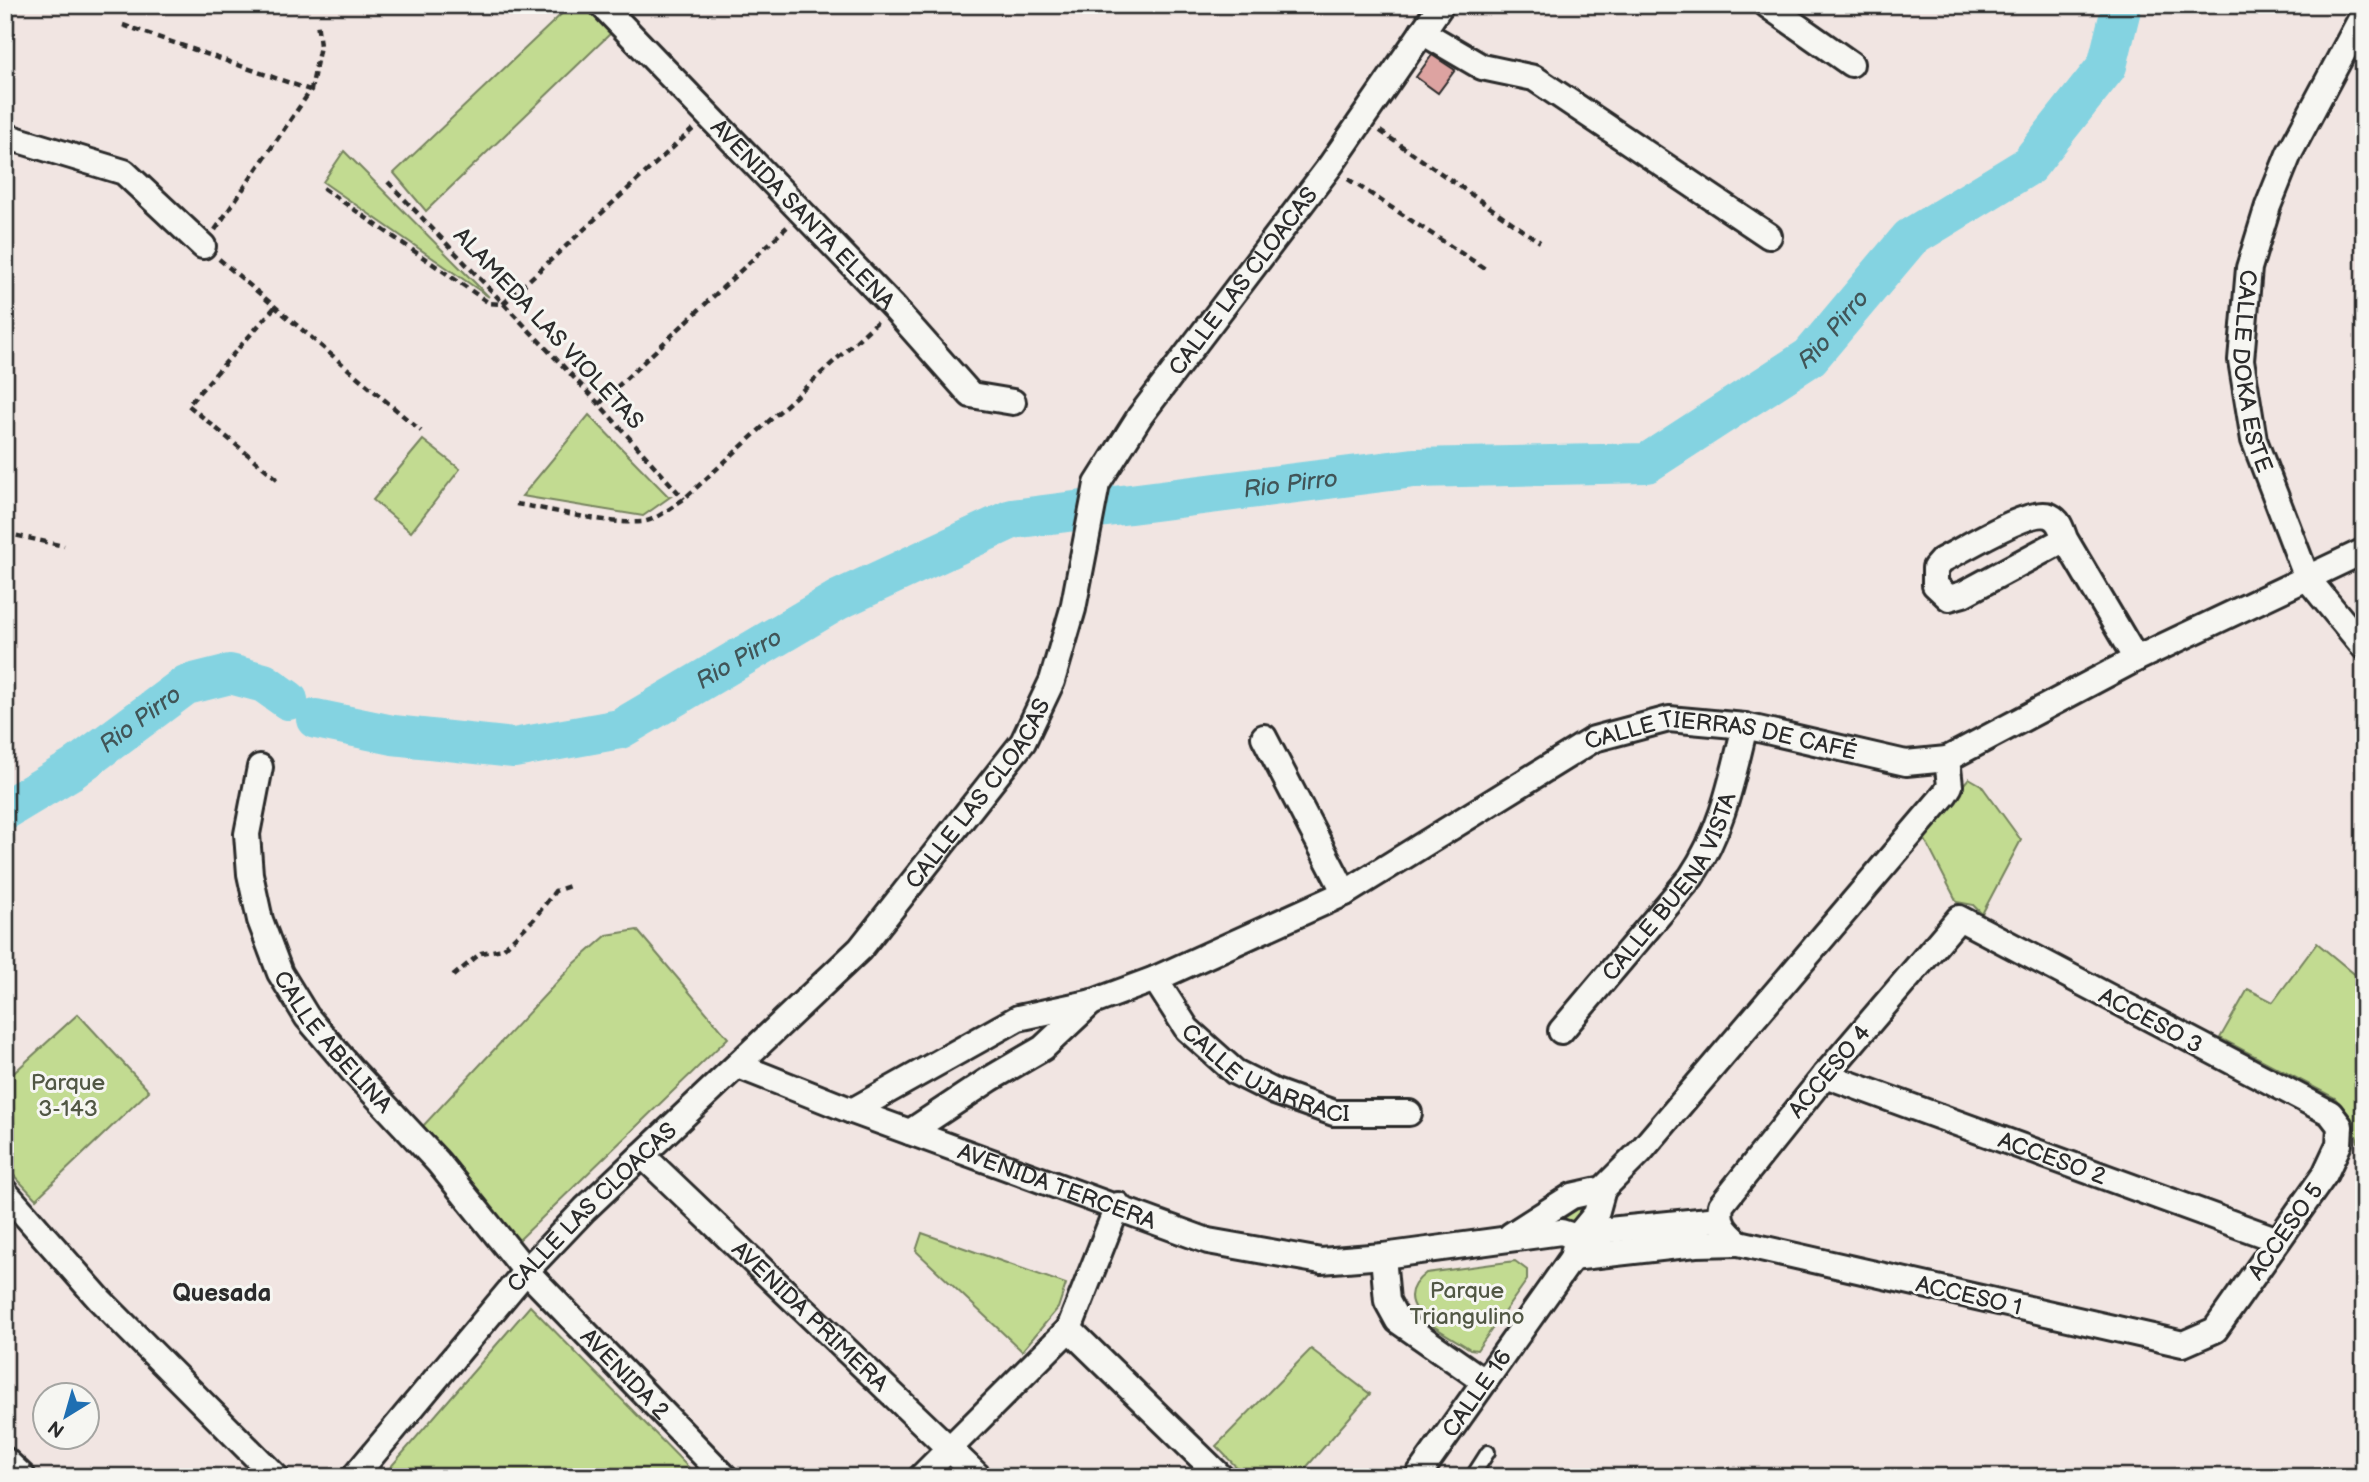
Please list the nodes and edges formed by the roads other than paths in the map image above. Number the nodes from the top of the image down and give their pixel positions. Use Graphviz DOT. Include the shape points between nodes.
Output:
graph roads {
  1 [pos="603,5"];
  2 [pos="1440,5"];
  3 [pos="1767,5"];
  4 [pos="2364,13"];
  5 [pos="1422,32"];
  6 [pos="1851,64"];
  7 [pos="5,136"];
  8 [pos="1769,236"];
  9 [pos="203,246"];
  10 [pos="1013,402"];
  11 [pos="2065,539"];
  12 [pos="2364,551"];
  13 [pos="2306,578"];
  14 [pos="2364,647"];
  15 [pos="2136,659"];
  16 [pos="1745,726"];
  17 [pos="1264,737"];
  18 [pos="1947,759"];
  19 [pos="260,767"];
  20 [pos="1345,893"];
  21 [pos="1959,918"];
  22 [pos="1155,979"];
  23 [pos="1093,1002"];
  24 [pos="1561,1031"];
  25 [pos="739,1066"];
  26 [pos="1825,1074"];
  27 [pos="852,1111"];
  28 [pos="1409,1113"];
  29 [pos="2340,1126"];
  30 [pos="910,1132"];
  31 [pos="642,1155"];
  32 [pos="1603,1189"];
  33 [pos="6,1193"];
  34 [pos="1118,1205"];
  35 [pos="1728,1231"];
  36 [pos="2278,1240"];
  37 [pos="1503,1241"];
  38 [pos="1575,1247"];
  39 [pos="1383,1256"];
  40 [pos="526,1271"];
  41 [pos="1069,1329"];
  42 [pos="2215,1330"];
  43 [pos="1484,1381"];
  44 [pos="949,1448"];
  45 [pos="1488,1452"];
  46 [pos="5,1460"];
  47 [pos="1419,1476"];
  48 [pos="23,1477"];
  49 [pos="275,1477"];
  50 [pos="354,1477"];
  51 [pos="724,1477"];
  52 [pos="921,1477"];
  53 [pos="979,1477"];
  54 [pos="1221,1477"];
  55 [pos="1472,1477"];
  1 -- 10 [label="street, AVENIDA SANTA ELENA" via="893,307 971,395"];
  2 -- 5 [label="street, CALLE LAS CLOACAS"];
  3 -- 6 [label="street"];
  4 -- 13 [label="street, CALLE DOKA ESTE" via="2289,154 2249,268 2241,360 2254,440"];
  5 -- 8 [label="street" via="1482,67 1534,78"];
  5 -- 25 [label="street, CALLE LAS CLOACAS" via="1364,120 1140,416 1097,484 1073,610 1052,681 1023,742 860,949"];
  7 -- 9 [label="street" via="124,172"];
  11 -- 11 [label="street" via="2059,523 2049,515 2029,516 1942,560 1935,568 1936,585 1949,598 1963,594"];
  11 -- 15 [label="street"];
  12 -- 13 [label="street, CALLE TIERRAS DE CAFÉ"];
  13 -- 14 [label="street, CALLE DOKA ESTE"];
  13 -- 15 [label="street, CALLE TIERRAS DE CAFÉ"];
  15 -- 18 [label="street, CALLE TIERRAS DE CAFÉ"];
  16 -- 18 [label="street, CALLE TIERRAS DE CAFÉ" via="1906,763"];
  16 -- 20 [label="street, CALLE TIERRAS DE CAFÉ" via="1669,719 1594,739"];
  16 -- 24 [label="street, CALLE BUENA VISTA" via="1709,850"];
  17 -- 20 [label="street"];
  18 -- 32 [label="street" via="1951,778 1945,794"];
  19 -- 40 [label="street, CALLE ABELINA" via="247,834 250,874 260,920 280,973 307,1017 438,1162"];
  20 -- 22 [label="street, CALLE TIERRAS DE CAFÉ"];
  21 -- 26 [label="street, ACCESO 4"];
  21 -- 29 [label="street, ACCESO 3" via="2330,1113"];
  22 -- 23 [label="street, CALLE TIERRAS DE CAFÉ"];
  22 -- 28 [label="street, CALLE UJARRACI" via="1187,1029 1235,1072 1334,1113"];
  23 -- 27 [label="street, CALLE TIERRAS DE CAFÉ" via="1018,1018"];
  23 -- 30 [label="street, CALLE TIERRAS DE CAFÉ" via="1043,1048"];
  25 -- 27 [label="street, AVENIDA TERCERA"];
  25 -- 31 [label="street, CALLE LAS CLOACAS"];
  26 -- 35 [label="street, ACCESO 4" via="1721,1205"];
  26 -- 36 [label="street, ACCESO 2"];
  27 -- 30 [label="street, AVENIDA TERCERA"];
  29 -- 36 [label="street, ACCESO 5" via="2339,1144 2325,1174"];
  30 -- 34 [label="street, AVENIDA TERCERA"];
  31 -- 40 [label="street, CALLE LAS CLOACAS"];
  31 -- 44 [label="street, AVENIDA PRIMERA"];
  32 -- 37 [label="street" via="1572,1196"];
  32 -- 38 [label="street, CALLE 16" via="1595,1214"];
  33 -- 49 [label="street" via="100,1300"];
  34 -- 39 [label="street, AVENIDA TERCERA" via="1208,1241 1321,1261"];
  34 -- 41 [label="street"];
  35 -- 38 [label="street, ACCESO 1" via="1682,1245"];
  35 -- 42 [label="street, ACCESO 1" via="2183,1344"];
  36 -- 42 [label="street, ACCESO 5"];
  37 -- 38 [label="street, AVENIDA TERCERA" via="1561,1232"];
  37 -- 39 [label="street, AVENIDA TERCERA"];
  38 -- 43 [label="street, CALLE 16"];
  39 -- 43 [label="street" via="1387,1301 1398,1321"];
  40 -- 50 [label="street, CALLE LAS CLOACAS"];
  40 -- 51 [label="street, AVENIDA 2"];
  41 -- 44 [label="street"];
  41 -- 54 [label="street"];
  43 -- 47 [label="street, CALLE 16"];
  44 -- 52 [label="street"];
  44 -- 53 [label="street, AVENIDA PRIMERA"];
  45 -- 55 [label="lane"];
  46 -- 48 [label="street"];
}
